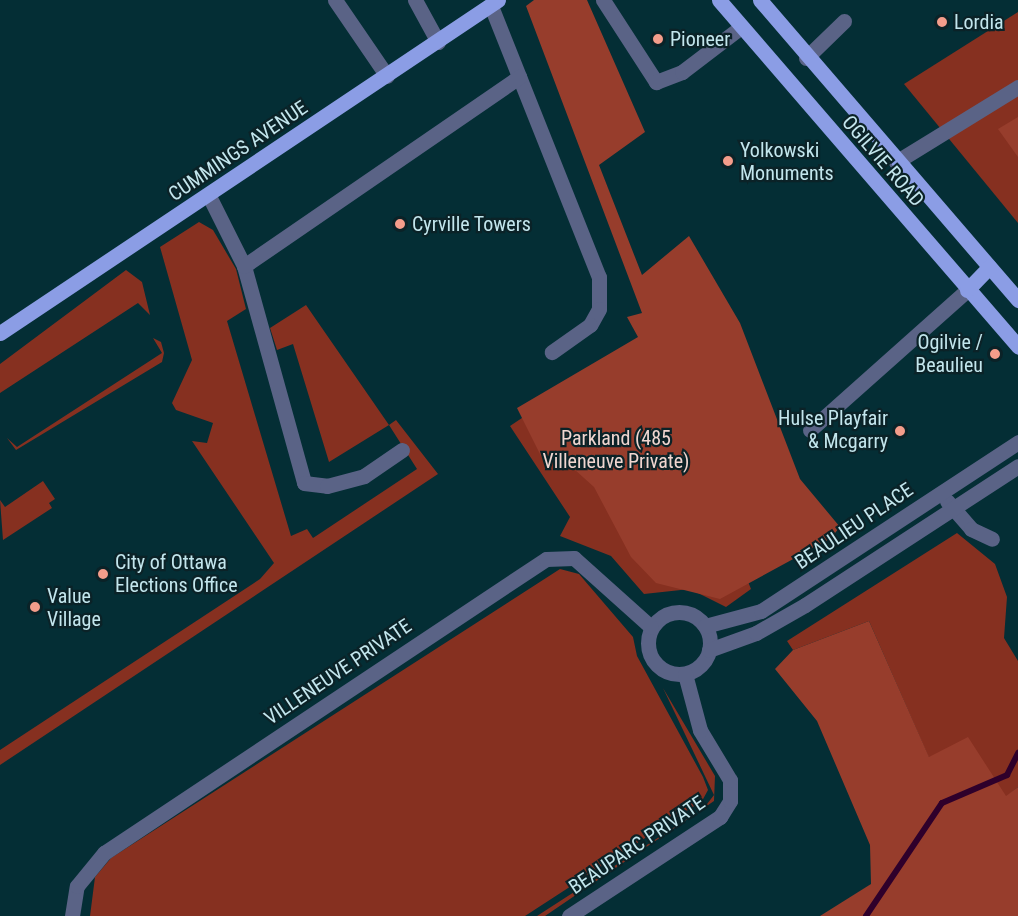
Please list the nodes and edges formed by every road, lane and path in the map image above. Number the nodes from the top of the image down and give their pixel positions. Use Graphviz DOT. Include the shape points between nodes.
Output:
graph roads {
  1 [pos="335,0"];
  2 [pos="415,0"];
  3 [pos="603,0"];
  4 [pos="719,0"];
  5 [pos="760,0"];
  6 [pos="494,3"];
  7 [pos="844,21"];
  8 [pos="741,27"];
  9 [pos="438,42"];
  10 [pos="806,58"];
  11 [pos="387,76"];
  12 [pos="519,77"];
  13 [pos="1018,87"];
  14 [pos="896,162"];
  15 [pos="209,196"];
  16 [pos="244,266"];
  17 [pos="989,267"];
  18 [pos="967,290"];
  19 [pos="1018,300"];
  20 [pos="0,333"];
  21 [pos="1018,347"];
  22 [pos="552,352"];
  23 [pos="810,430"];
  24 [pos="1018,442"];
  25 [pos="402,450"];
  26 [pos="1018,466"];
  27 [pos="942,493"];
  28 [pos="953,509"];
  29 [pos="992,539"];
  30 [pos="705,626"];
  31 [pos="651,627"];
  32 [pos="709,650"];
  33 [pos="685,674"];
  34 [pos="72,916"];
  35 [pos="569,916"];
  1 -- 11 [label="street"];
  2 -- 9 [label="street"];
  3 -- 8 [label="street" via="656,82 682,72"];
  4 -- 8 [label="main road, OGILVIE ROAD"];
  5 -- 10 [label="main road, OGILVIE ROAD"];
  6 -- 9 [label="main road, CUMMINGS AVENUE"];
  6 -- 12 [label="street"];
  7 -- 10 [label="street"];
  8 -- 18 [label="main road, OGILVIE ROAD"];
  9 -- 11 [label="main road, CUMMINGS AVENUE"];
  10 -- 14 [label="main road, OGILVIE ROAD"];
  11 -- 15 [label="main road, CUMMINGS AVENUE"];
  12 -- 16 [label="street"];
  12 -- 22 [label="street" via="599,278 600,309 590,326"];
  13 -- 14 [label="street"];
  14 -- 17 [label="main road, OGILVIE ROAD"];
  15 -- 16 [label="street"];
  15 -- 20 [label="main road, CUMMINGS AVENUE"];
  16 -- 25 [label="street" via="304,483 327,486 364,476"];
  17 -- 18 [label="main road"];
  17 -- 19 [label="main road, OGILVIE ROAD"];
  18 -- 21 [label="main road, OGILVIE ROAD"];
  18 -- 23 [label="street"];
  24 -- 27 [label="street, BEAULIEU PLACE"];
  26 -- 28 [label="street, BEAULIEU PLACE"];
  27 -- 28 [label="street"];
  27 -- 30 [label="street, BEAULIEU PLACE" via="761,611"];
  28 -- 29 [label="street" via="971,529"];
  28 -- 32 [label="street, BEAULIEU PLACE" via="805,605 756,633"];
  30 -- 31 [label="street" via="684,612 665,615"];
  30 -- 32 [label="street"];
  31 -- 33 [label="street" via="647,639 653,662 673,674"];
  31 -- 34 [label="street, VILLENEUVE PRIVATE" via="574,558 546,559 104,853 76,886"];
  32 -- 33 [label="street" via="696,670"];
  33 -- 35 [label="street, BEAUPARC PRIVATE" via="700,730 730,780 730,801 720,817"];
}
